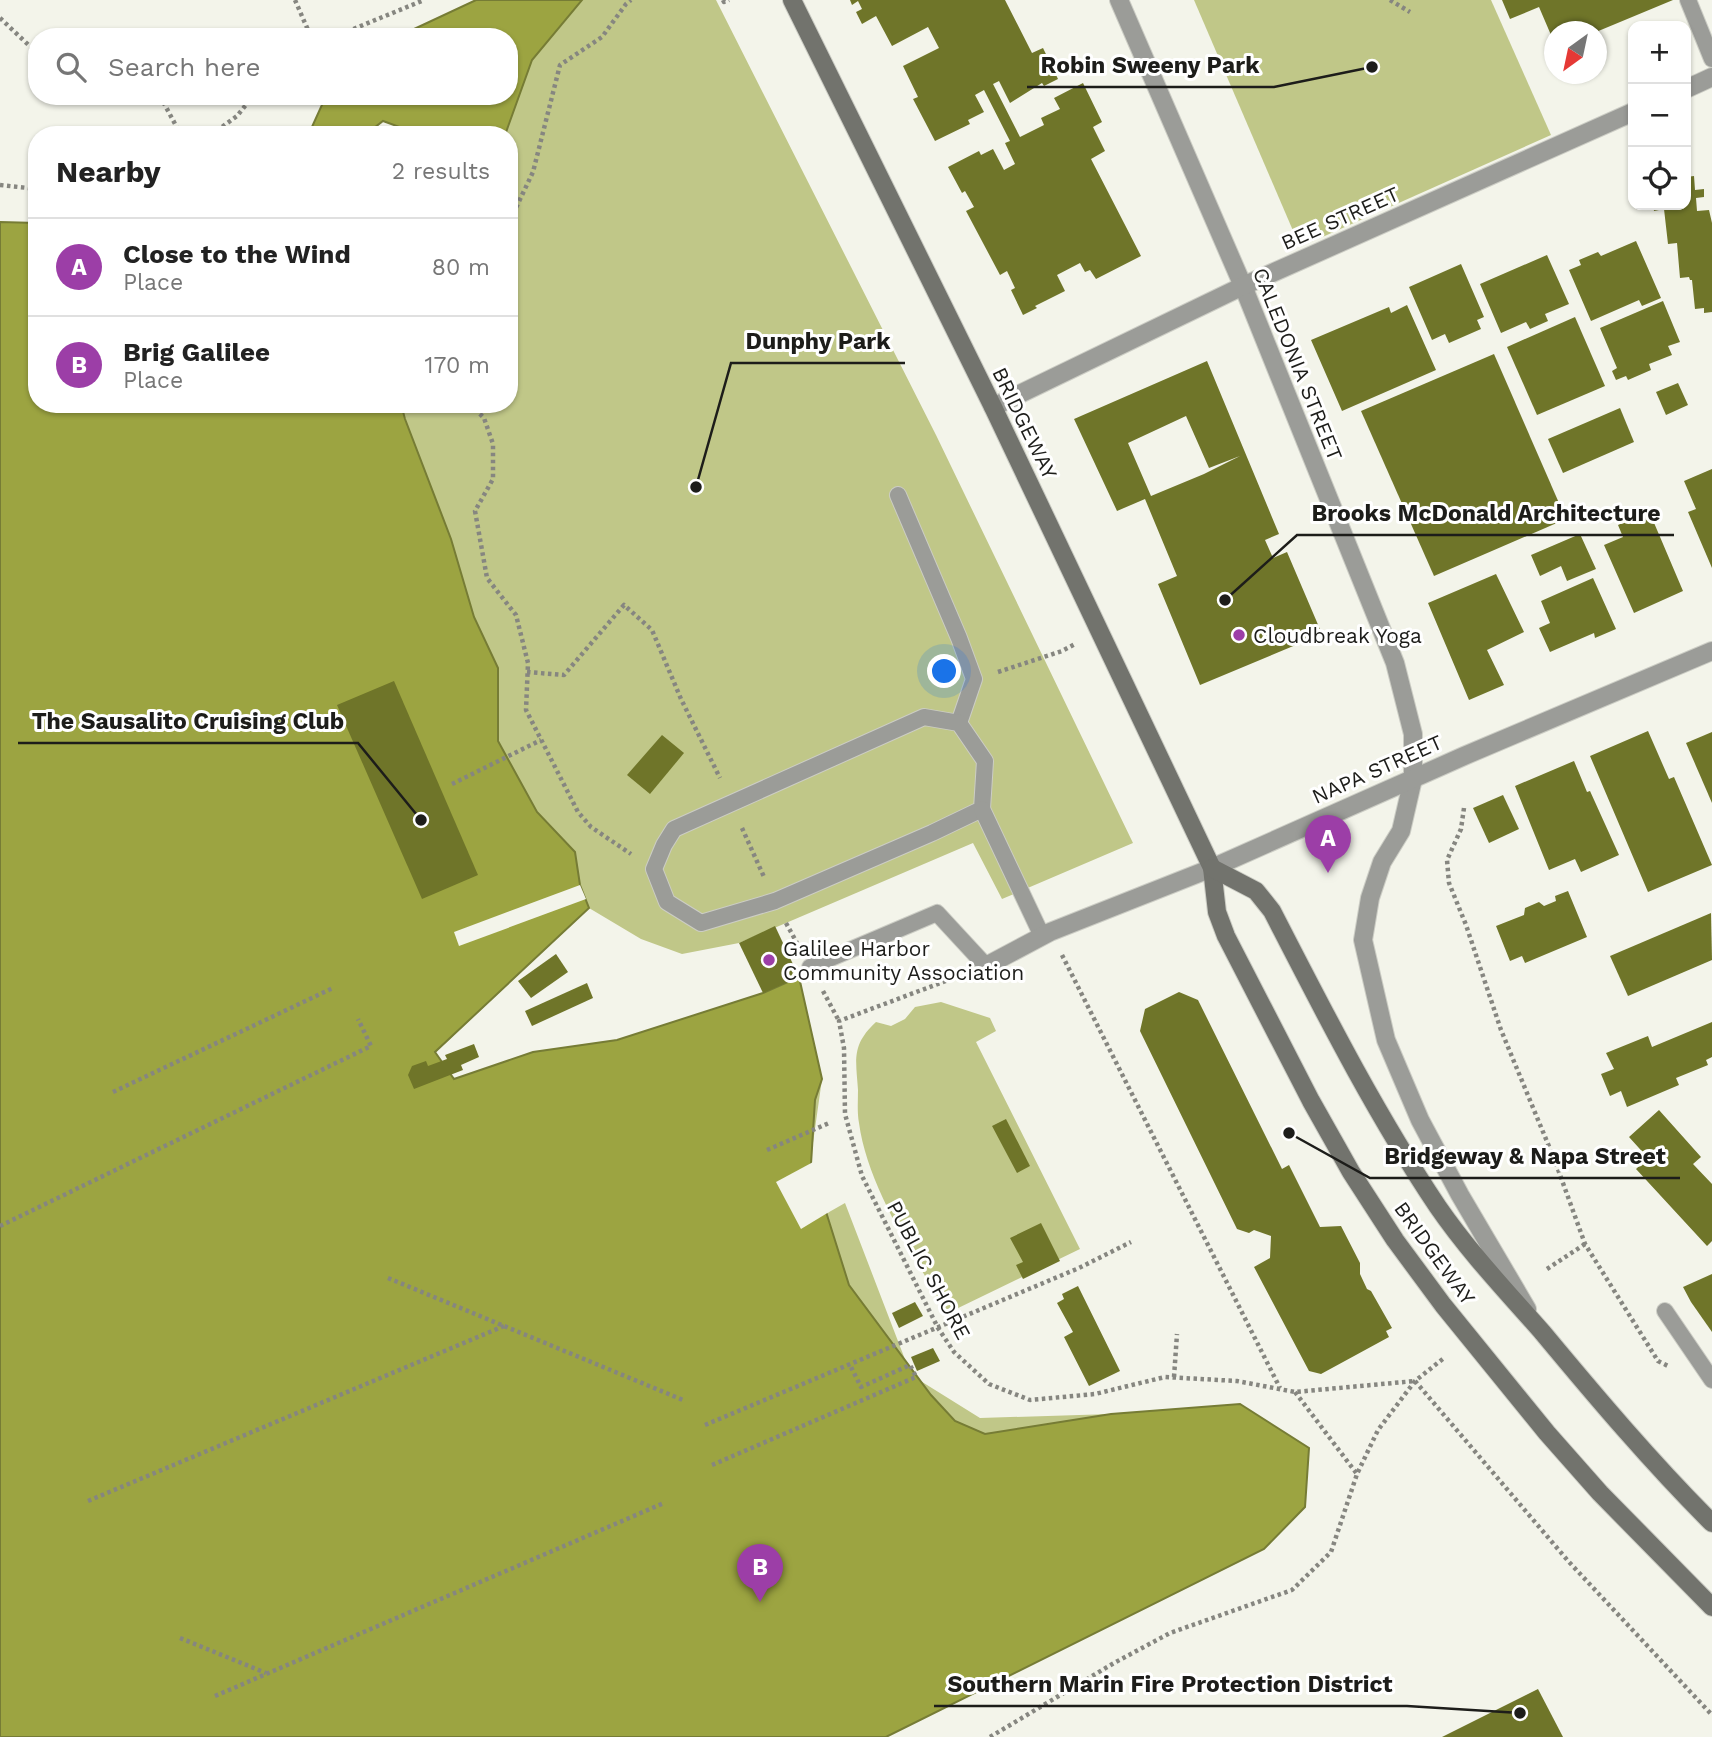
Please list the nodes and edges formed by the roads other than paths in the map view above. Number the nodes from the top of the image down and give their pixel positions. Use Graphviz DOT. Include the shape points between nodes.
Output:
graph roads {
  1 [pos="792,0"];
  2 [pos="1119,0"];
  3 [pos="1688,0"];
  4 [pos="1712,59"];
  5 [pos="1712,77"];
  6 [pos="1691,87"];
  7 [pos="1628,114"];
  8 [pos="1242,286"];
  9 [pos="993,407"];
  10 [pos="898,495"];
  11 [pos="1712,652"];
  12 [pos="960,723"];
  13 [pos="1413,779"];
  14 [pos="982,809"];
  15 [pos="1212,868"];
  16 [pos="1046,934"];
  17 [pos="986,966"];
  18 [pos="810,967"];
  19 [pos="1665,1311"];
  20 [pos="1540,1330"];
  21 [pos="1712,1380"];
  22 [pos="1712,1523"];
  23 [pos="1712,1607"];
  1 -- 9 [label="main road, BRIDGEWAY"];
  2 -- 8 [label="street, CALEDONIA STREET"];
  3 -- 4 [label="lane"];
  5 -- 6 [label="street"];
  7 -- 8 [label="street, BEE STREET"];
  8 -- 9 [label="street, BEE STREET"];
  8 -- 13 [label="street, CALEDONIA STREET" via="1395,663 1413,734"];
  9 -- 15 [label="main road, BRIDGEWAY"];
  10 -- 12 [label="lane" via="974,679"];
  11 -- 13 [label="street, NAPA STREET"];
  12 -- 14 [label="lane" via="985,761"];
  12 -- 14 [label="lane" via="924,718 674,829 654,869 667,902 701,923 775,901"];
  13 -- 15 [label="street, NAPA STREET"];
  13 -- 20 [label="street, CALEDONIA STREET" via="1401,831 1382,862 1370,898 1363,940 1375,996 1386,1040 1420,1120"];
  14 -- 16 [label="lane"];
  15 -- 16 [label="street, NAPA STREET"];
  15 -- 20 [label="main road, BRIDGEWAY" via="1256,891 1272,911 1398,1145 1477,1258"];
  15 -- 23 [label="main road, BRIDGEWAY" via="1217,912 1226,936 1311,1101 1395,1240 1547,1433"];
  16 -- 17 [label="street, NAPA STREET"];
  17 -- 18 [label="lane" via="937,913"];
  19 -- 21 [label="lane"];
  20 -- 22 [label="main road, BRIDGEWAY"];
}
